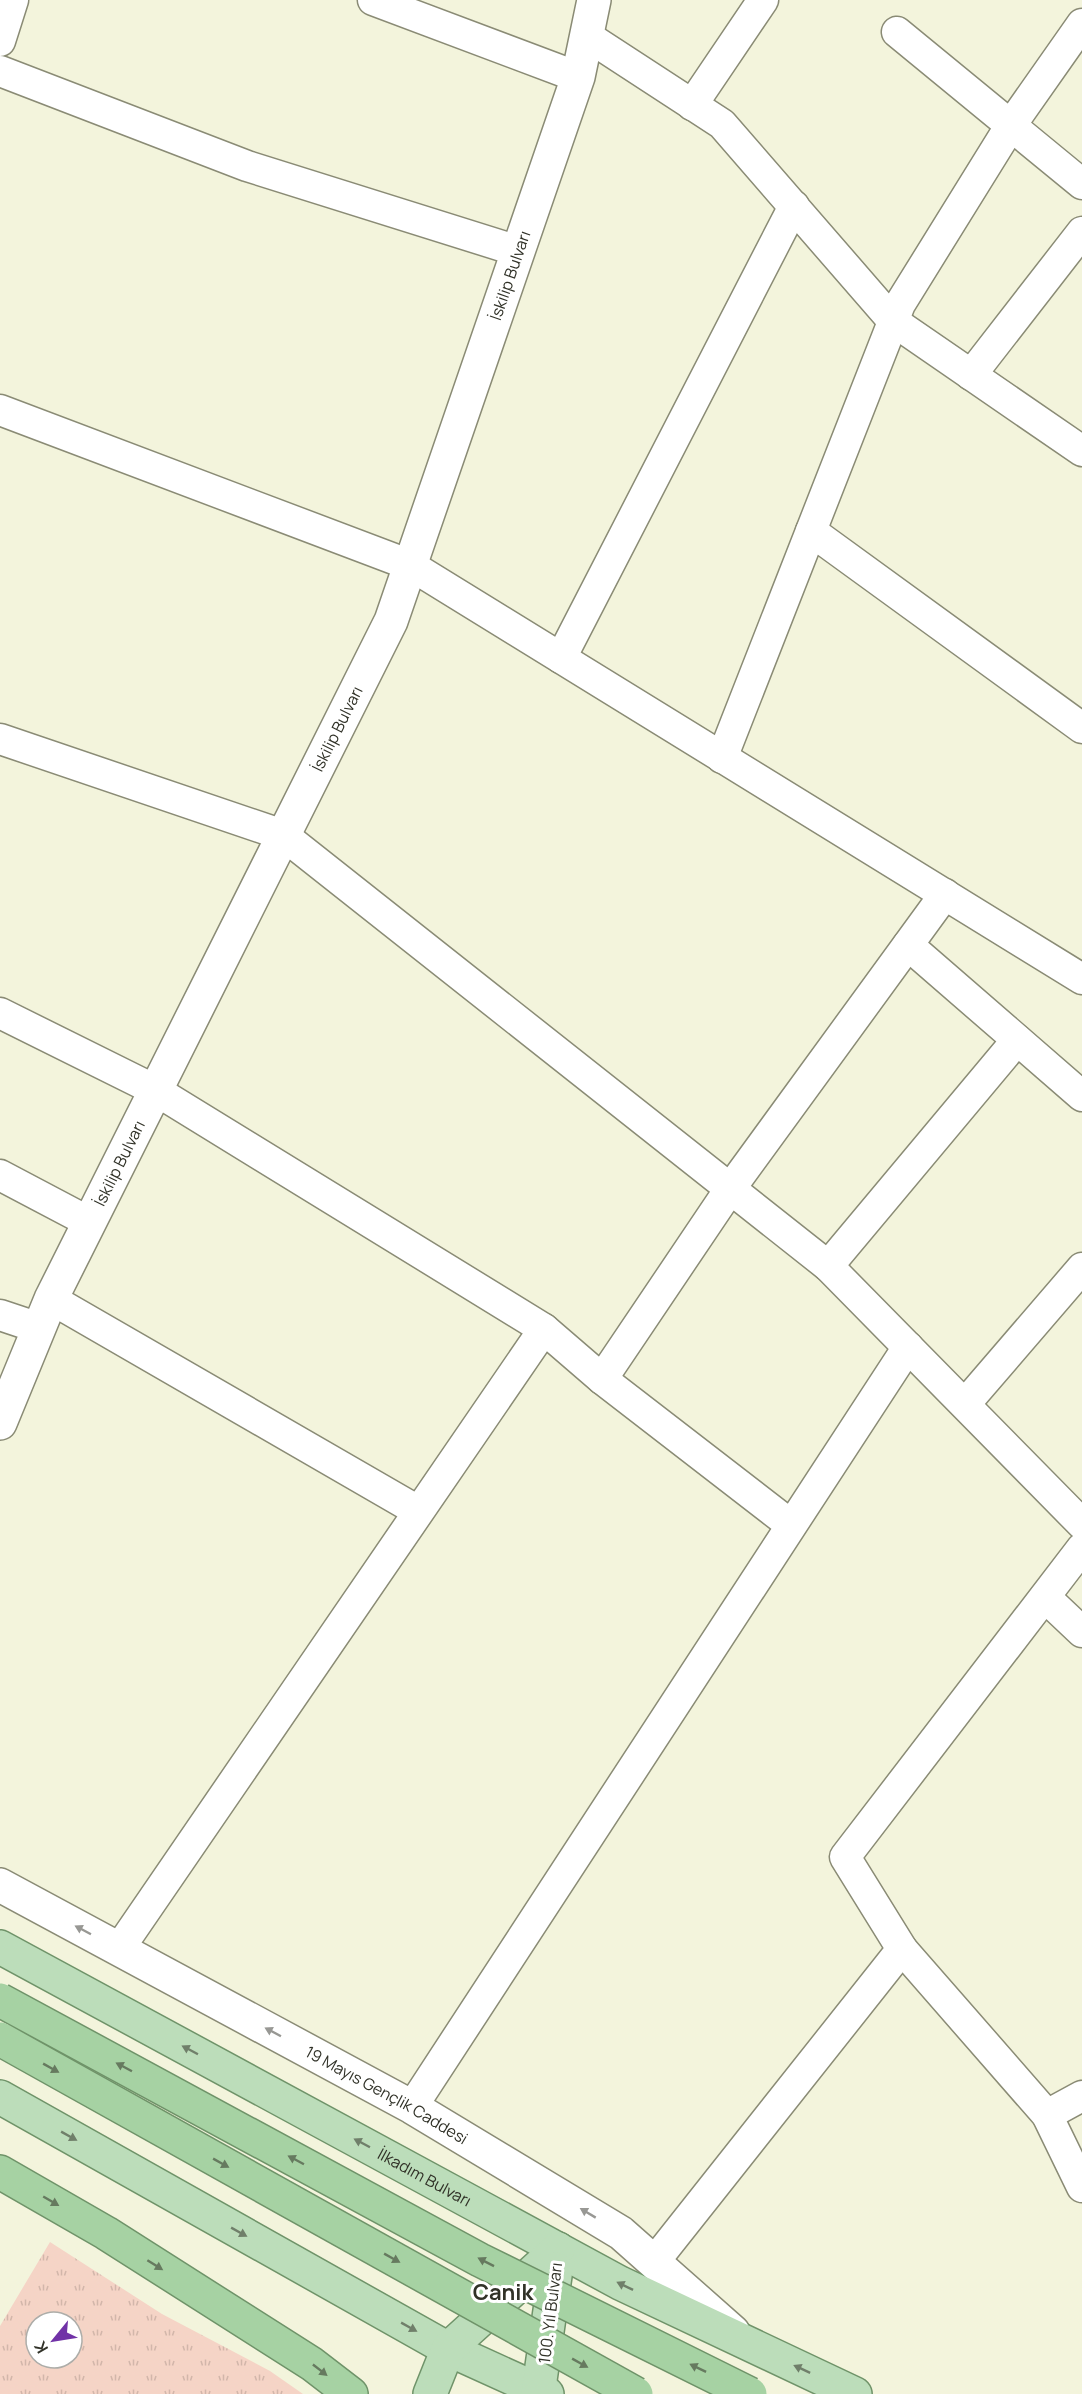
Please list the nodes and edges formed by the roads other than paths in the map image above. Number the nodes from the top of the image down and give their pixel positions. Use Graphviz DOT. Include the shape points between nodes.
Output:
graph roads {
  1 [pos="13,0"];
  2 [pos="373,0"];
  3 [pos="594,0"];
  4 [pos="763,0"];
  5 [pos="1082,24"];
  6 [pos="897,32"];
  7 [pos="586,36"];
  8 [pos="0,41"];
  9 [pos="0,71"];
  10 [pos="578,77"];
  11 [pos="692,105"];
  12 [pos="1011,125"];
  13 [pos="1082,184"];
  14 [pos="794,207"];
  15 [pos="1082,232"];
  16 [pos="518,251"];
  17 [pos="893,321"];
  18 [pos="971,375"];
  19 [pos="0,410"];
  20 [pos="1082,451"];
  21 [pos="811,531"];
  22 [pos="410,565"];
  23 [pos="561,658"];
  24 [pos="1082,728"];
  25 [pos="0,739"];
  26 [pos="722,758"];
  27 [pos="283,835"];
  28 [pos="945,894"];
  29 [pos="908,945"];
  30 [pos="1082,979"];
  31 [pos="0,1013"];
  32 [pos="1017,1040"];
  33 [pos="155,1090"];
  34 [pos="1082,1096"];
  35 [pos="0,1175"];
  36 [pos="730,1189"];
  37 [pos="89,1222"];
  38 [pos="828,1266"];
  39 [pos="1082,1268"];
  40 [pos="45,1314"];
  41 [pos="0,1315"];
  42 [pos="544,1329"];
  43 [pos="908,1347"];
  44 [pos="602,1379"];
  45 [pos="965,1404"];
  46 [pos="0,1423"];
  47 [pos="418,1511"];
  48 [pos="1082,1524"];
  49 [pos="791,1525"];
  50 [pos="1082,1548"];
  51 [pos="1044,1597"];
  52 [pos="1082,1632"];
  53 [pos="0,1885"];
  54 [pos="0,1947"];
  55 [pos="119,1949"];
  56 [pos="902,1949"];
  57 [pos="0,2000"];
  58 [pos="0,2039"];
  59 [pos="1082,2096"];
  60 [pos="0,2097"];
  61 [pos="412,2107"];
  62 [pos="1047,2115"];
  63 [pos="0,2172"];
  64 [pos="1082,2187"];
  65 [pos="558,2249"];
  66 [pos="654,2262"];
  67 [pos="746,2343"];
  68 [pos="448,2349"];
  69 [pos="542,2393"];
  70 [pos="351,2394"];
  71 [pos="430,2394"];
  72 [pos="636,2394"];
  73 [pos="750,2394"];
  74 [pos="855,2394"];
  1 -- 8 [label="street"];
  2 -- 10 [label="street"];
  3 -- 7 [label="main road, İskilip Bulvarı"];
  4 -- 11 [label="street"];
  5 -- 12 [label="street"];
  6 -- 12 [label="street"];
  7 -- 10 [label="main road, İskilip Bulvarı"];
  7 -- 11 [label="street"];
  9 -- 16 [label="street" via="247,166"];
  10 -- 16 [label="main road, İskilip Bulvarı"];
  11 -- 14 [label="street" via="722,124"];
  12 -- 13 [label="street"];
  12 -- 17 [label="street"];
  14 -- 17 [label="street"];
  14 -- 23 [label="street"];
  15 -- 18 [label="street"];
  16 -- 22 [label="main road, İskilip Bulvarı"];
  17 -- 18 [label="street"];
  17 -- 21 [label="street"];
  18 -- 20 [label="street"];
  19 -- 22 [label="street"];
  21 -- 24 [label="street"];
  21 -- 26 [label="street"];
  22 -- 23 [label="street"];
  22 -- 27 [label="main road, İskilip Bulvarı" via="391,621"];
  23 -- 26 [label="street"];
  25 -- 27 [label="street"];
  26 -- 28 [label="street"];
  27 -- 33 [label="main road, İskilip Bulvarı"];
  27 -- 36 [label="street"];
  28 -- 29 [label="street"];
  28 -- 30 [label="street"];
  29 -- 32 [label="street"];
  29 -- 36 [label="street"];
  31 -- 33 [label="street"];
  32 -- 34 [label="street"];
  32 -- 38 [label="street"];
  33 -- 37 [label="main road, İskilip Bulvarı"];
  33 -- 42 [label="street"];
  35 -- 37 [label="street"];
  36 -- 38 [label="street"];
  36 -- 44 [label="street"];
  37 -- 40 [label="main road, İskilip Bulvarı"];
  38 -- 43 [label="street"];
  39 -- 45 [label="street"];
  40 -- 41 [label="street"];
  40 -- 46 [label="main road, İskilip Bulvarı"];
  40 -- 47 [label="street"];
  42 -- 44 [label="street"];
  42 -- 47 [label="street"];
  43 -- 45 [label="street"];
  43 -- 49 [label="street"];
  44 -- 49 [label="street"];
  45 -- 48 [label="street"];
  47 -- 55 [label="street"];
  49 -- 61 [label="street"];
  50 -- 51 [label="street"];
  51 -- 52 [label="street"];
  51 -- 56 [label="street" via="845,1857"];
  55 -- 53 [label="main road, 19 Mayıs Gençlik Caddesi, one-way"];
  65 -- 54 [label="main road, İlkadım Bulvarı, one-way"];
  61 -- 55 [label="main road, 19 Mayıs Gençlik Caddesi, one-way"];
  56 -- 62 [label="street"];
  56 -- 66 [label="street"];
  73 -- 57 [label="highway, one-way, bridge" via="480,2260"];
  58 -- 72 [label="highway, one-way, bridge"];
  59 -- 62 [label="street"];
  60 -- 68 [label="main road, one-way"];
  66 -- 61 [label="main road, 19 Mayıs Gençlik Caddesi, one-way" via="621,2233"];
  62 -- 64 [label="street"];
  63 -- 70 [label="highway, one-way" via="106,2233 312,2364"];
  67 -- 65 [label="main road, İlkadım Bulvarı, one-way"];
  65 -- 68 [label="main road, 100. Yıl Bulvarı"];
  65 -- 69 [label="main road, 100. Yıl Bulvarı"];
  66 -- 67 [label="main road, 19 Mayıs Gençlik Caddesi"];
  74 -- 67 [label="main road, İlkadım Bulvarı, one-way"];
  68 -- 69 [label="main road"];
  68 -- 71 [label="main road, 100. Yıl Bulvarı"];
}
